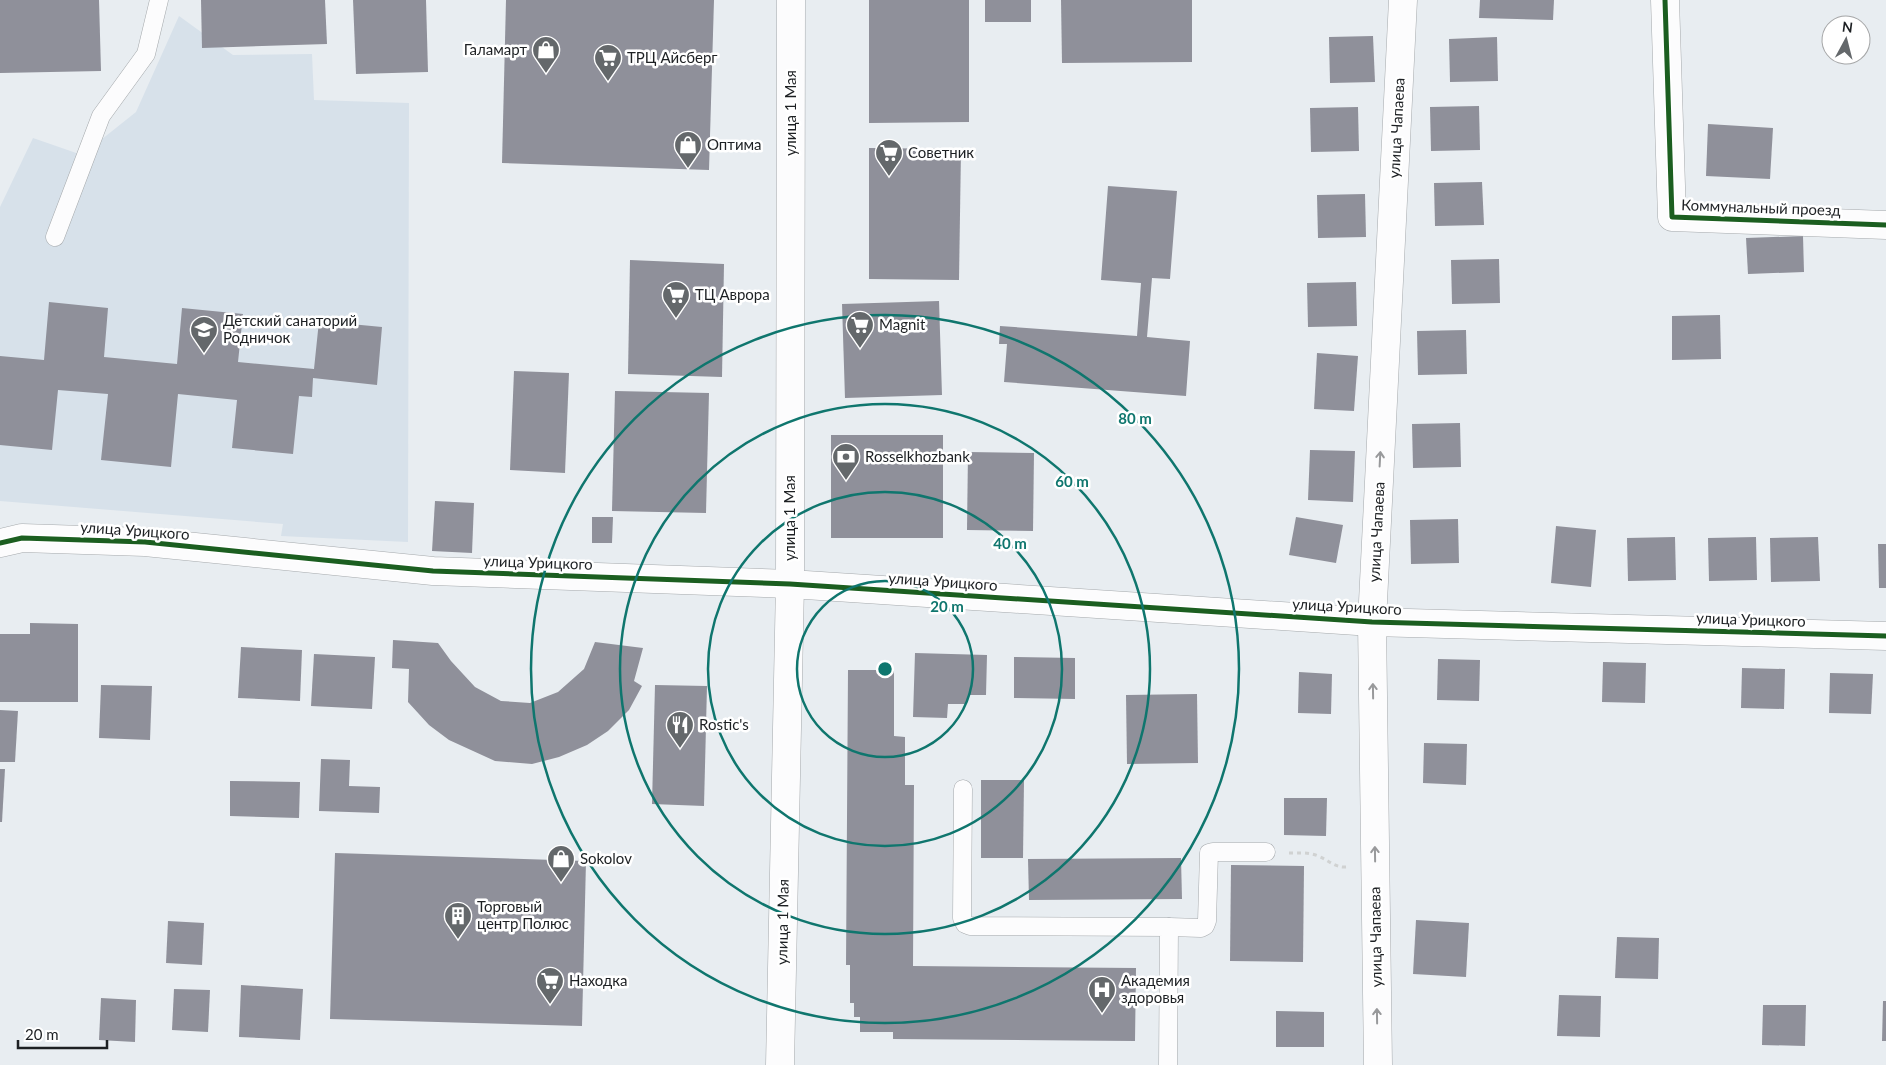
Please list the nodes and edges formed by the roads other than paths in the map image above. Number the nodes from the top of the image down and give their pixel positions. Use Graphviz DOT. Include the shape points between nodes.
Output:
graph roads {
  1 [pos="159,0"];
  2 [pos="791,0"];
  3 [pos="1403,0"];
  4 [pos="1665,0"];
  5 [pos="1886,225"];
  6 [pos="55,236"];
  7 [pos="0,543"];
  8 [pos="790,584"];
  9 [pos="1372,622"];
  10 [pos="1886,636"];
  11 [pos="963,789"];
  12 [pos="1266,852"];
  13 [pos="1169,927"];
  14 [pos="780,1065"];
  15 [pos="1168,1065"];
  16 [pos="1378,1065"];
  1 -- 6 [label="lane" via="146,54 101,116"];
  2 -- 8 [label="street, улица 1 Мая"];
  9 -- 3 [label="street, улица Чапаева, one-way"];
  4 -- 5 [label="street, Коммунальный проезд" via="1672,217"];
  7 -- 8 [label="street, улица Урицкого" via="22,538 145,542 433,571"];
  8 -- 9 [label="street, улица Урицкого"];
  8 -- 14 [label="street, улица 1 Мая"];
  9 -- 10 [label="street, улица Урицкого"];
  16 -- 9 [label="street, улица Чапаева, one-way"];
  11 -- 13 [label="lane" via="962,918 965,924"];
  12 -- 13 [label="lane" via="1209,853 1205,926"];
  13 -- 15 [label="lane"];
}
